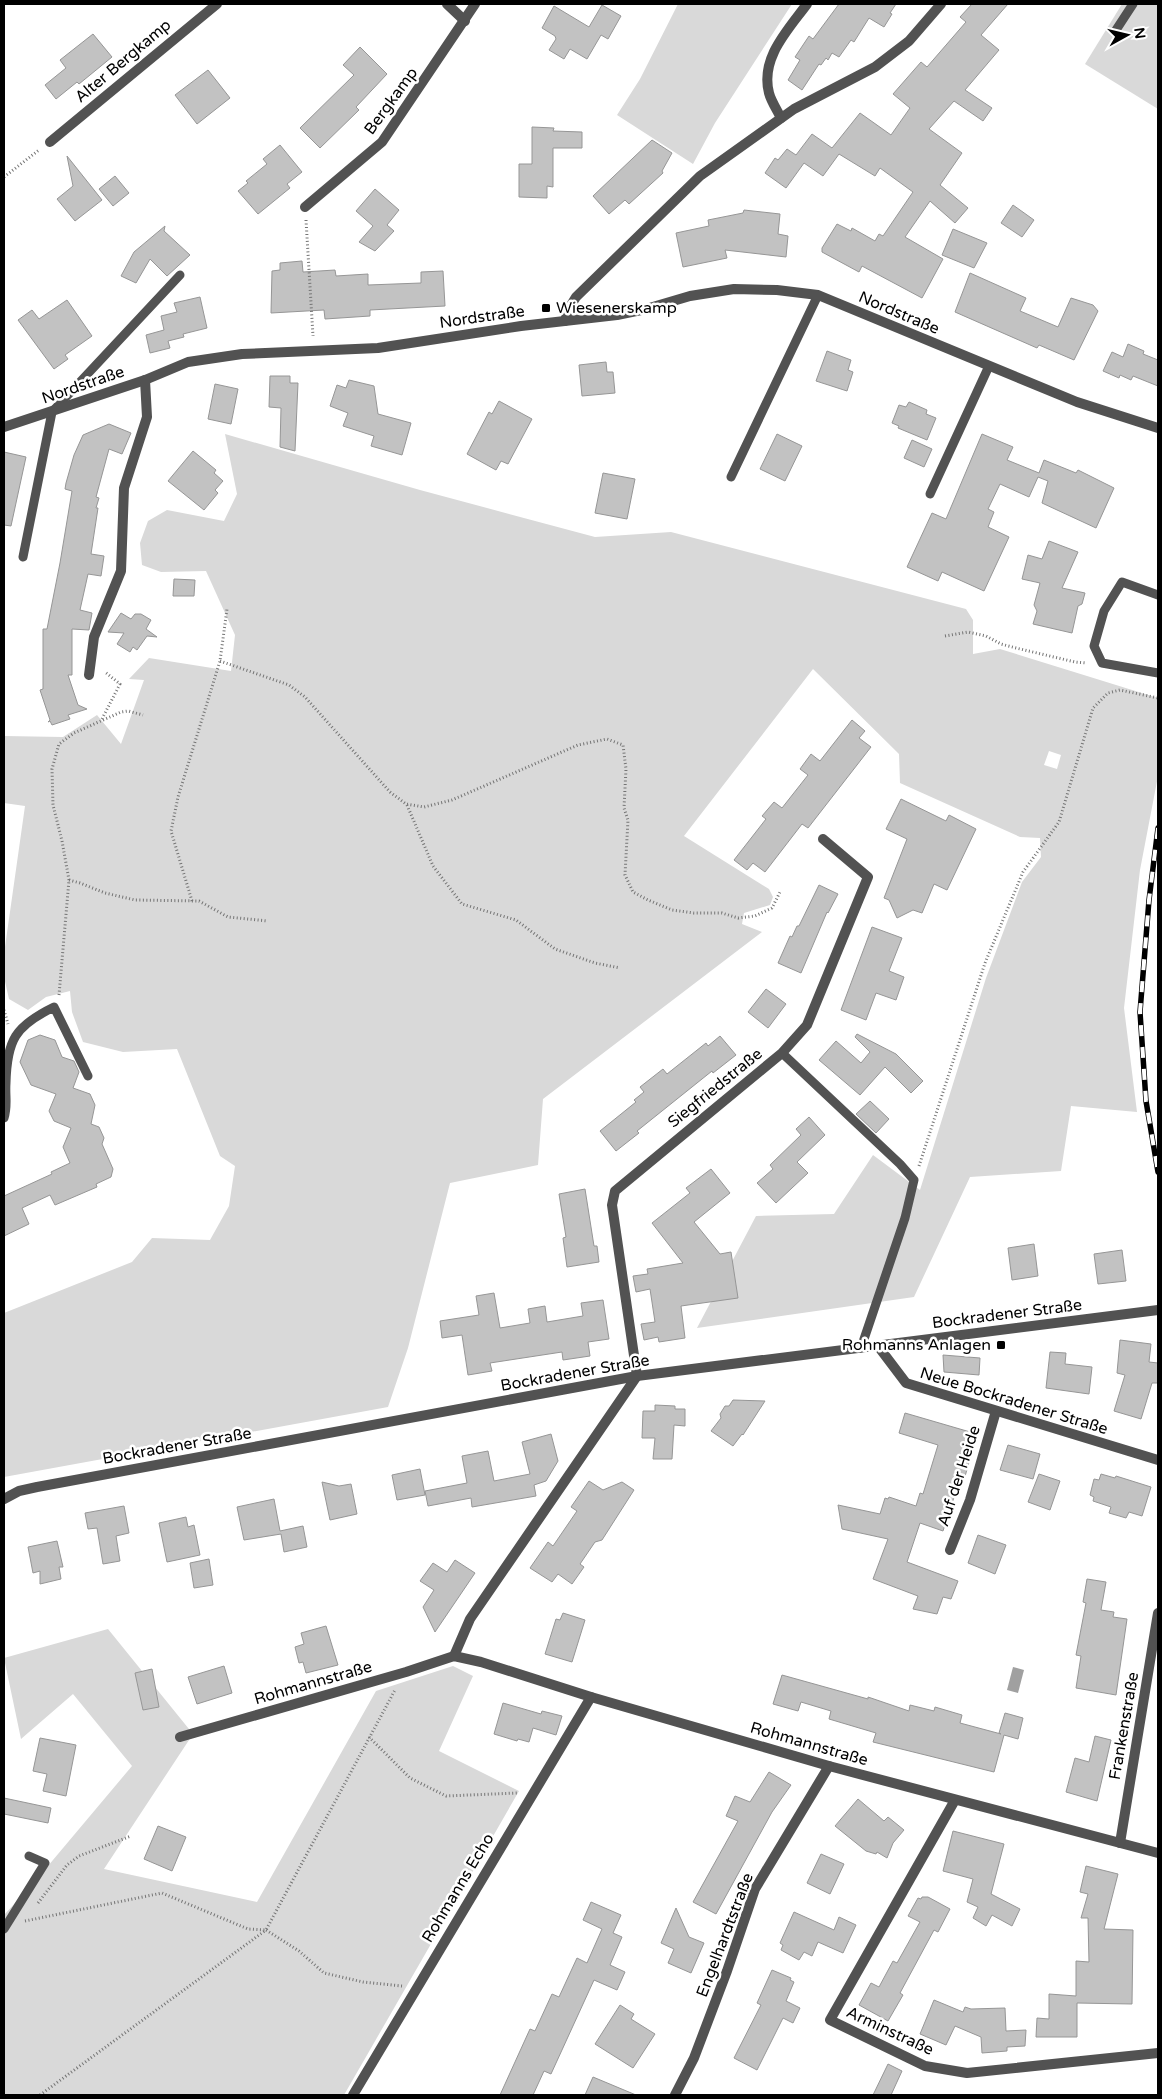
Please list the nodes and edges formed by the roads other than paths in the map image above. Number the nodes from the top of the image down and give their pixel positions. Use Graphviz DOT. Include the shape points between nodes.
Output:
graph roads {
  1 [pos="217,4"];
  2 [pos="447,4"];
  3 [pos="475,4"];
  4 [pos="807,4"];
  5 [pos="942,4"];
  6 [pos="1133,4"];
  7 [pos="465,21"];
  8 [pos="1116,30"];
  9 [pos="781,118"];
  10 [pos="50,142"];
  11 [pos="305,207"];
  12 [pos="180,275"];
  13 [pos="818,295"];
  14 [pos="565,321"];
  15 [pos="989,366"];
  16 [pos="145,380"];
  17 [pos="52,412"];
  18 [pos="4,428"];
  19 [pos="1158,428"];
  20 [pos="731,477"];
  21 [pos="930,494"];
  22 [pos="23,557"];
  23 [pos="1158,595"];
  24 [pos="1158,673"];
  25 [pos="89,675"];
  26 [pos="823,839"];
  27 [pos="782,1053"];
  28 [pos="88,1076"];
  29 [pos="4,1118"];
  30 [pos="1158,1310"];
  31 [pos="878,1346"];
  32 [pos="860,1348"];
  33 [pos="637,1376"];
  34 [pos="996,1411"];
  35 [pos="1158,1460"];
  36 [pos="4,1499"];
  37 [pos="950,1550"];
  38 [pos="1158,1613"];
  39 [pos="454,1656"];
  40 [pos="591,1697"];
  41 [pos="180,1737"];
  42 [pos="829,1766"];
  43 [pos="955,1800"];
  44 [pos="1120,1843"];
  45 [pos="1158,1854"];
  46 [pos="29,1856"];
  47 [pos="4,1928"];
  48 [pos="1158,2053"];
  49 [pos="353,2095"];
  50 [pos="675,2095"];
  1 -- 10 [label="street, Alter Bergkamp"];
  2 -- 7 [label="street"];
  3 -- 7 [label="street, Bergkamp"];
  4 -- 9 [label="street" via="777,44 766,73 769,94"];
  5 -- 9 [label="street" via="909,41 875,67"];
  6 -- 8 [label="lane"];
  7 -- 11 [label="street, Bergkamp" via="382,142"];
  9 -- 14 [label="street" via="700,176 576,296"];
  12 -- 17 [label="lane"];
  13 -- 14 [label="street, Nordstraße" via="734,289 690,296 617,315"];
  13 -- 15 [label="street, Nordstraße"];
  13 -- 20 [label="lane"];
  14 -- 16 [label="street, Nordstraße" via="378,348 242,354 188,362"];
  15 -- 19 [label="street, Nordstraße" via="1077,402"];
  15 -- 21 [label="lane"];
  16 -- 17 [label="street, Nordstraße"];
  16 -- 25 [label="street" via="147,417 124,488 121,571 94,637"];
  17 -- 18 [label="street, Nordstraße"];
  17 -- 22 [label="lane"];
  23 -- 24 [label="lane" via="1122,582 1104,611 1094,646 1102,662"];
  26 -- 27 [label="street, Siegfriedstraße" via="868,877 807,1025"];
  27 -- 32 [label="lane" via="914,1180 905,1218"];
  27 -- 33 [label="street, Siegfriedstraße" via="615,1190 612,1205"];
  28 -- 29 [label="lane" via="54,1007 28,1022 12,1039"];
  30 -- 31 [label="street, Bockradener Straße"];
  31 -- 32 [label="street, Bockradener Straße"];
  31 -- 34 [label="street, Neue Bockradener Straße" via="906,1383"];
  32 -- 33 [label="street, Bockradener Straße"];
  33 -- 36 [label="street, Bockradener Straße" via="37,1486"];
  33 -- 39 [label="street" via="470,1619"];
  34 -- 35 [label="street, Neue Bockradener Straße"];
  34 -- 37 [label="street, Auf der Heide" via="970,1500"];
  38 -- 44 [label="street, Frankenstraße"];
  39 -- 40 [label="street, Rohmannstraße"];
  39 -- 41 [label="street, Rohmannstraße"];
  40 -- 42 [label="street, Rohmannstraße"];
  40 -- 49 [label="street, Rohmanns Echo"];
  42 -- 43 [label="street, Rohmannstraße"];
  42 -- 50 [label="street, Engelhardtstraße" via="755,1889 694,2058"];
  43 -- 44 [label="street, Rohmannstraße"];
  43 -- 48 [label="street, Arminstraße" via="830,2020 925,2066 966,2074"];
  44 -- 45 [label="street, Rohmannstraße"];
  46 -- 47 [label="lane" via="45,1863"];
}
